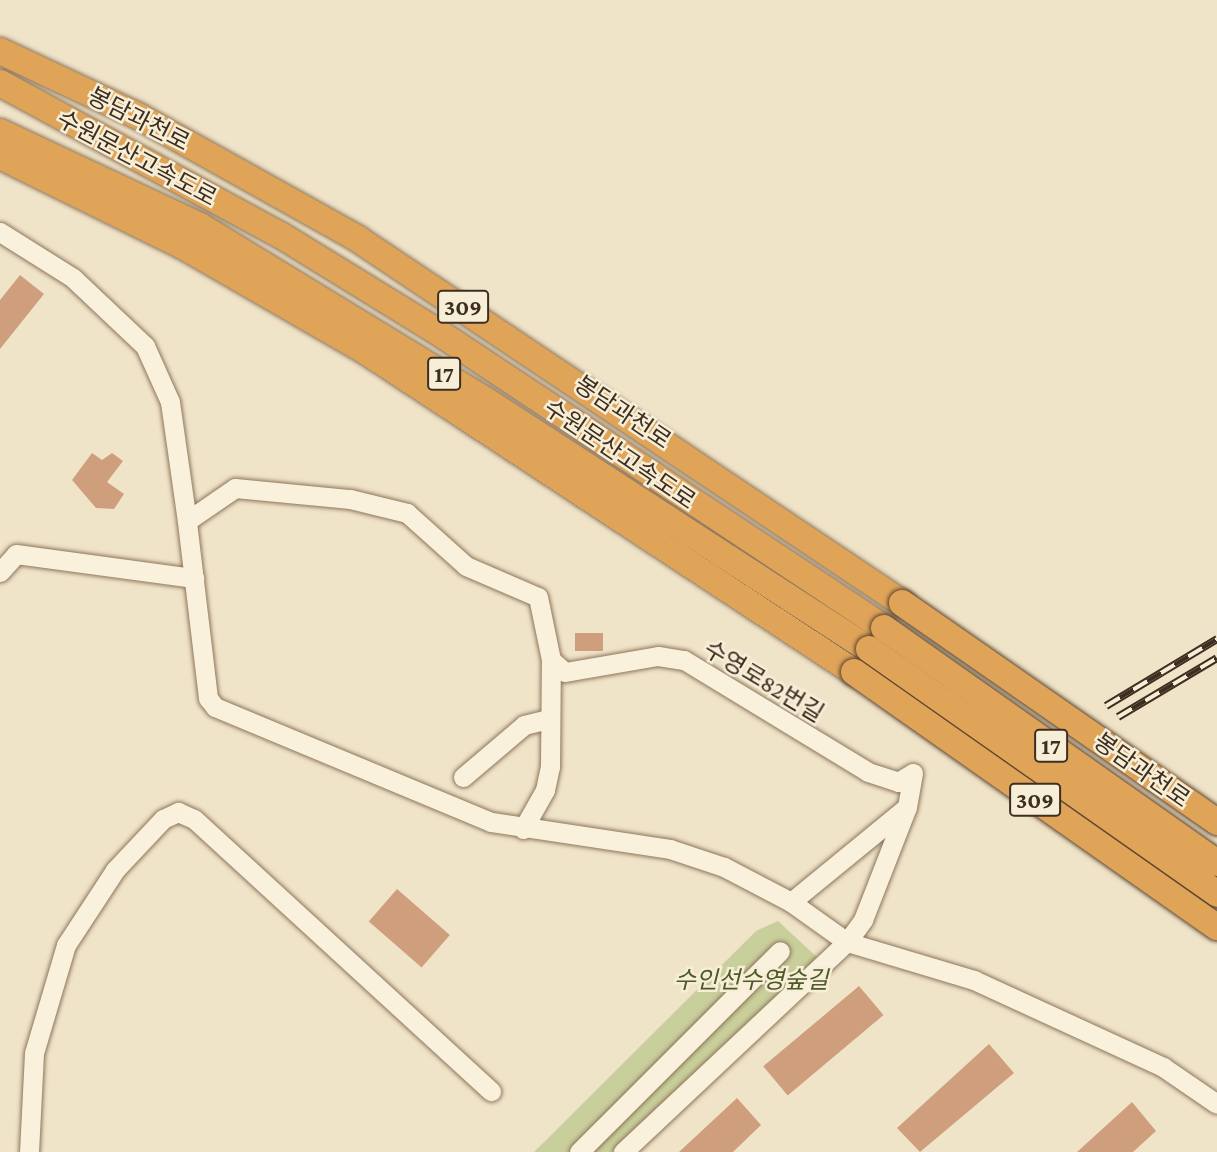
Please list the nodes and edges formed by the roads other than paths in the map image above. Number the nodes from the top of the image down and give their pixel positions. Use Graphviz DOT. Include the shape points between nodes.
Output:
graph roads {
  1 [pos="0,51"];
  2 [pos="0,83"];
  3 [pos="0,132"];
  4 [pos="0,156"];
  5 [pos="0,232"];
  6 [pos="187,521"];
  7 [pos="0,572"];
  8 [pos="194,578"];
  9 [pos="877,638"];
  10 [pos="551,660"];
  11 [pos="548,719"];
  12 [pos="463,777"];
  13 [pos="907,807"];
  14 [pos="1217,822"];
  15 [pos="523,829"];
  16 [pos="1217,863"];
  17 [pos="1217,894"];
  18 [pos="791,902"];
  19 [pos="1217,927"];
  20 [pos="847,942"];
  21 [pos="780,951"];
  22 [pos="491,1091"];
  23 [pos="1217,1104"];
  24 [pos="29,1152"];
  25 [pos="579,1152"];
  26 [pos="623,1152"];
  1 -- 14 [label="highway, 봉담과천로 / 309, bridge" via="140,117 358,239 902,603"];
  2 -- 9 [label="highway, 수원문산고속도로 / 17" via="293,243"];
  3 -- 9 [label="highway, 수원문산고속도로 / 17" via="211,233"];
  4 -- 19 [label="highway, 309, bridge" via="183,246 367,352 854,672"];
  5 -- 6 [label="street" via="73,278 145,346 172,411"];
  6 -- 8 [label="street"];
  6 -- 10 [label="street" via="235,488 350,499 407,513 466,566 538,597"];
  7 -- 8 [label="street" via="16,554"];
  8 -- 15 [label="street" via="212,705 444,807"];
  9 -- 16 [label="highway, 수원문산고속도로 / 17, bridge"];
  9 -- 17 [label="highway, 수원문산고속도로 / 17, bridge"];
  10 -- 11 [label="street"];
  10 -- 13 [label="street, 수영로82번길" via="565,672 658,656 684,660 868,772 898,782 914,773"];
  11 -- 12 [label="street" via="524,725"];
  11 -- 15 [label="street" via="545,790"];
  13 -- 18 [label="street"];
  13 -- 20 [label="street, 수영로82번길" via="863,920"];
  15 -- 18 [label="street" via="670,849 724,867"];
  18 -- 20 [label="street"];
  20 -- 23 [label="street" via="974,980 1164,1067"];
  20 -- 26 [label="street, 수영로82번길"];
  21 -- 25 [label="street"];
  22 -- 24 [label="street" via="194,819 178,812 163,819 115,870 66,946 34,1053"];
}
